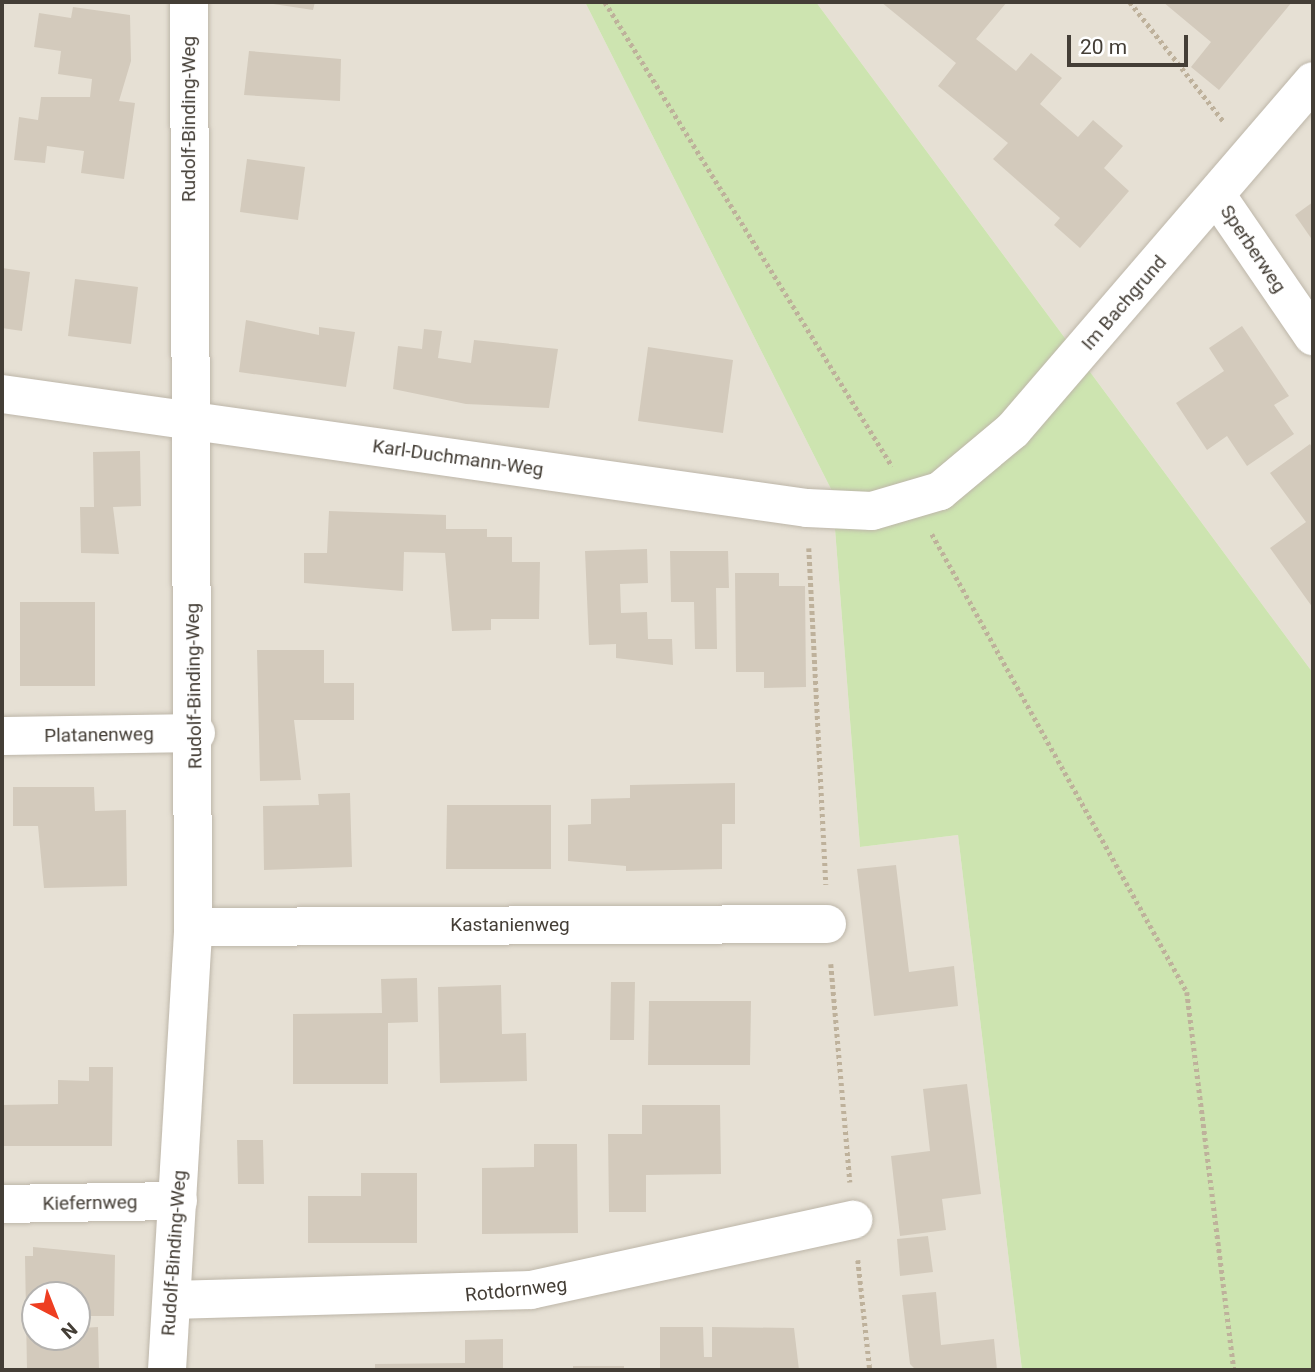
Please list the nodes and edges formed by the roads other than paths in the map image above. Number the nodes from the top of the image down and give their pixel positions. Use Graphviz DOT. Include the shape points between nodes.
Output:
graph roads {
  1 [pos="190,2"];
  2 [pos="1313,81"];
  3 [pos="1217,196"];
  4 [pos="1313,336"];
  5 [pos="2,394"];
  6 [pos="189,419"];
  7 [pos="913,501"];
  8 [pos="196,733"];
  9 [pos="2,736"];
  10 [pos="827,924"];
  11 [pos="193,927"];
  12 [pos="178,1201"];
  13 [pos="2,1204"];
  14 [pos="853,1220"];
  15 [pos="172,1300"];
  16 [pos="167,1370"];
  1 -- 6 [label="street, Rudolf-Binding-Weg"];
  2 -- 3 [label="street, Im Bachgrund"];
  3 -- 4 [label="street, Sperberweg"];
  3 -- 7 [label="street, Im Bachgrund" via="1013,430 940,491"];
  5 -- 6 [label="street, Karl-Duchmann-Weg"];
  6 -- 7 [label="street, Karl-Duchmann-Weg" via="831,511 872,511"];
  6 -- 8 [label="street, Rudolf-Binding-Weg"];
  8 -- 9 [label="street, Platanenweg"];
  8 -- 11 [label="street, Rudolf-Binding-Weg"];
  10 -- 11 [label="street, Kastanienweg"];
  11 -- 12 [label="street, Rudolf-Binding-Weg"];
  12 -- 13 [label="street, Kiefernweg"];
  12 -- 15 [label="street, Rudolf-Binding-Weg"];
  14 -- 15 [label="street, Rotdornweg" via="531,1290"];
  15 -- 16 [label="street, Rudolf-Binding-Weg"];
}
